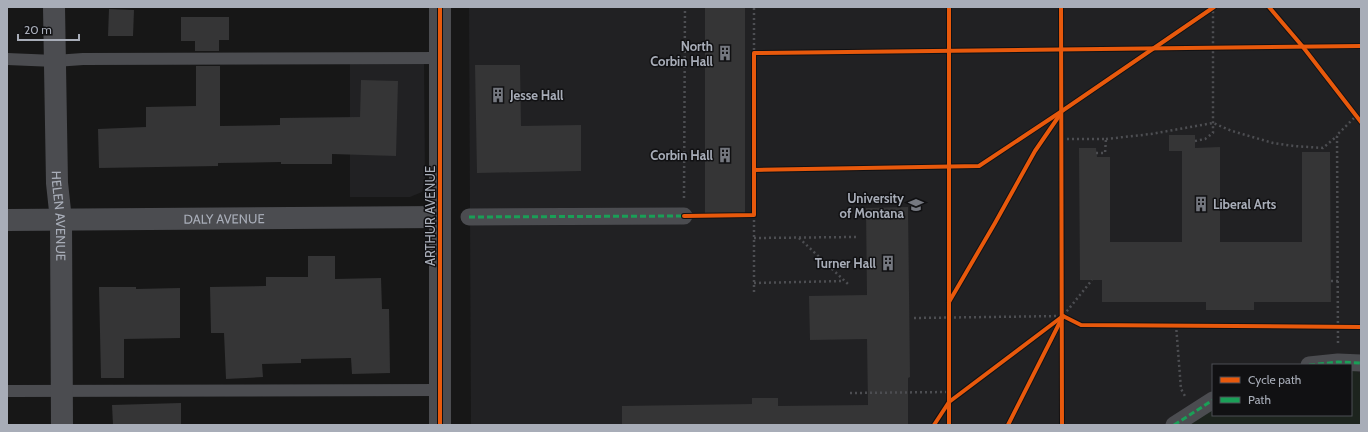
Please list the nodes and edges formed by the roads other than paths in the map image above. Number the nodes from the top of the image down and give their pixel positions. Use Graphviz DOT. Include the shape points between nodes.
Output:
graph roads {
  1 [pos="54,7"];
  2 [pos="440,7"];
  3 [pos="440,58"];
  4 [pos="7,59"];
  5 [pos="55,61"];
  6 [pos="684,216"];
  7 [pos="440,217"];
  8 [pos="470,217"];
  9 [pos="7,220"];
  10 [pos="61,220"];
  11 [pos="1361,362"];
  12 [pos="1319,364"];
  13 [pos="440,390"];
  14 [pos="7,391"];
  15 [pos="62,391"];
  16 [pos="1212,401"];
  17 [pos="62,425"];
  18 [pos="440,425"];
  19 [pos="1174,425"];
  1 -- 5 [label="street, HELEN AVENUE"];
  2 -- 3 [label="street, ARTHUR AVENUE"];
  3 -- 5 [label="lane"];
  3 -- 7 [label="street, ARTHUR AVENUE"];
  4 -- 5 [label="lane"];
  5 -- 10 [label="street, HELEN AVENUE" via="56,184"];
  6 -- 8 [label="street"];
  7 -- 10 [label="street, DALY AVENUE"];
  7 -- 13 [label="street, ARTHUR AVENUE"];
  9 -- 10 [label="street, DALY AVENUE"];
  10 -- 15 [label="street, HELEN AVENUE"];
  11 -- 12 [label="street"];
  13 -- 15 [label="lane"];
  13 -- 18 [label="street, ARTHUR AVENUE"];
  14 -- 15 [label="lane"];
  15 -- 17 [label="street, HELEN AVENUE"];
  16 -- 19 [label="street"];
}
